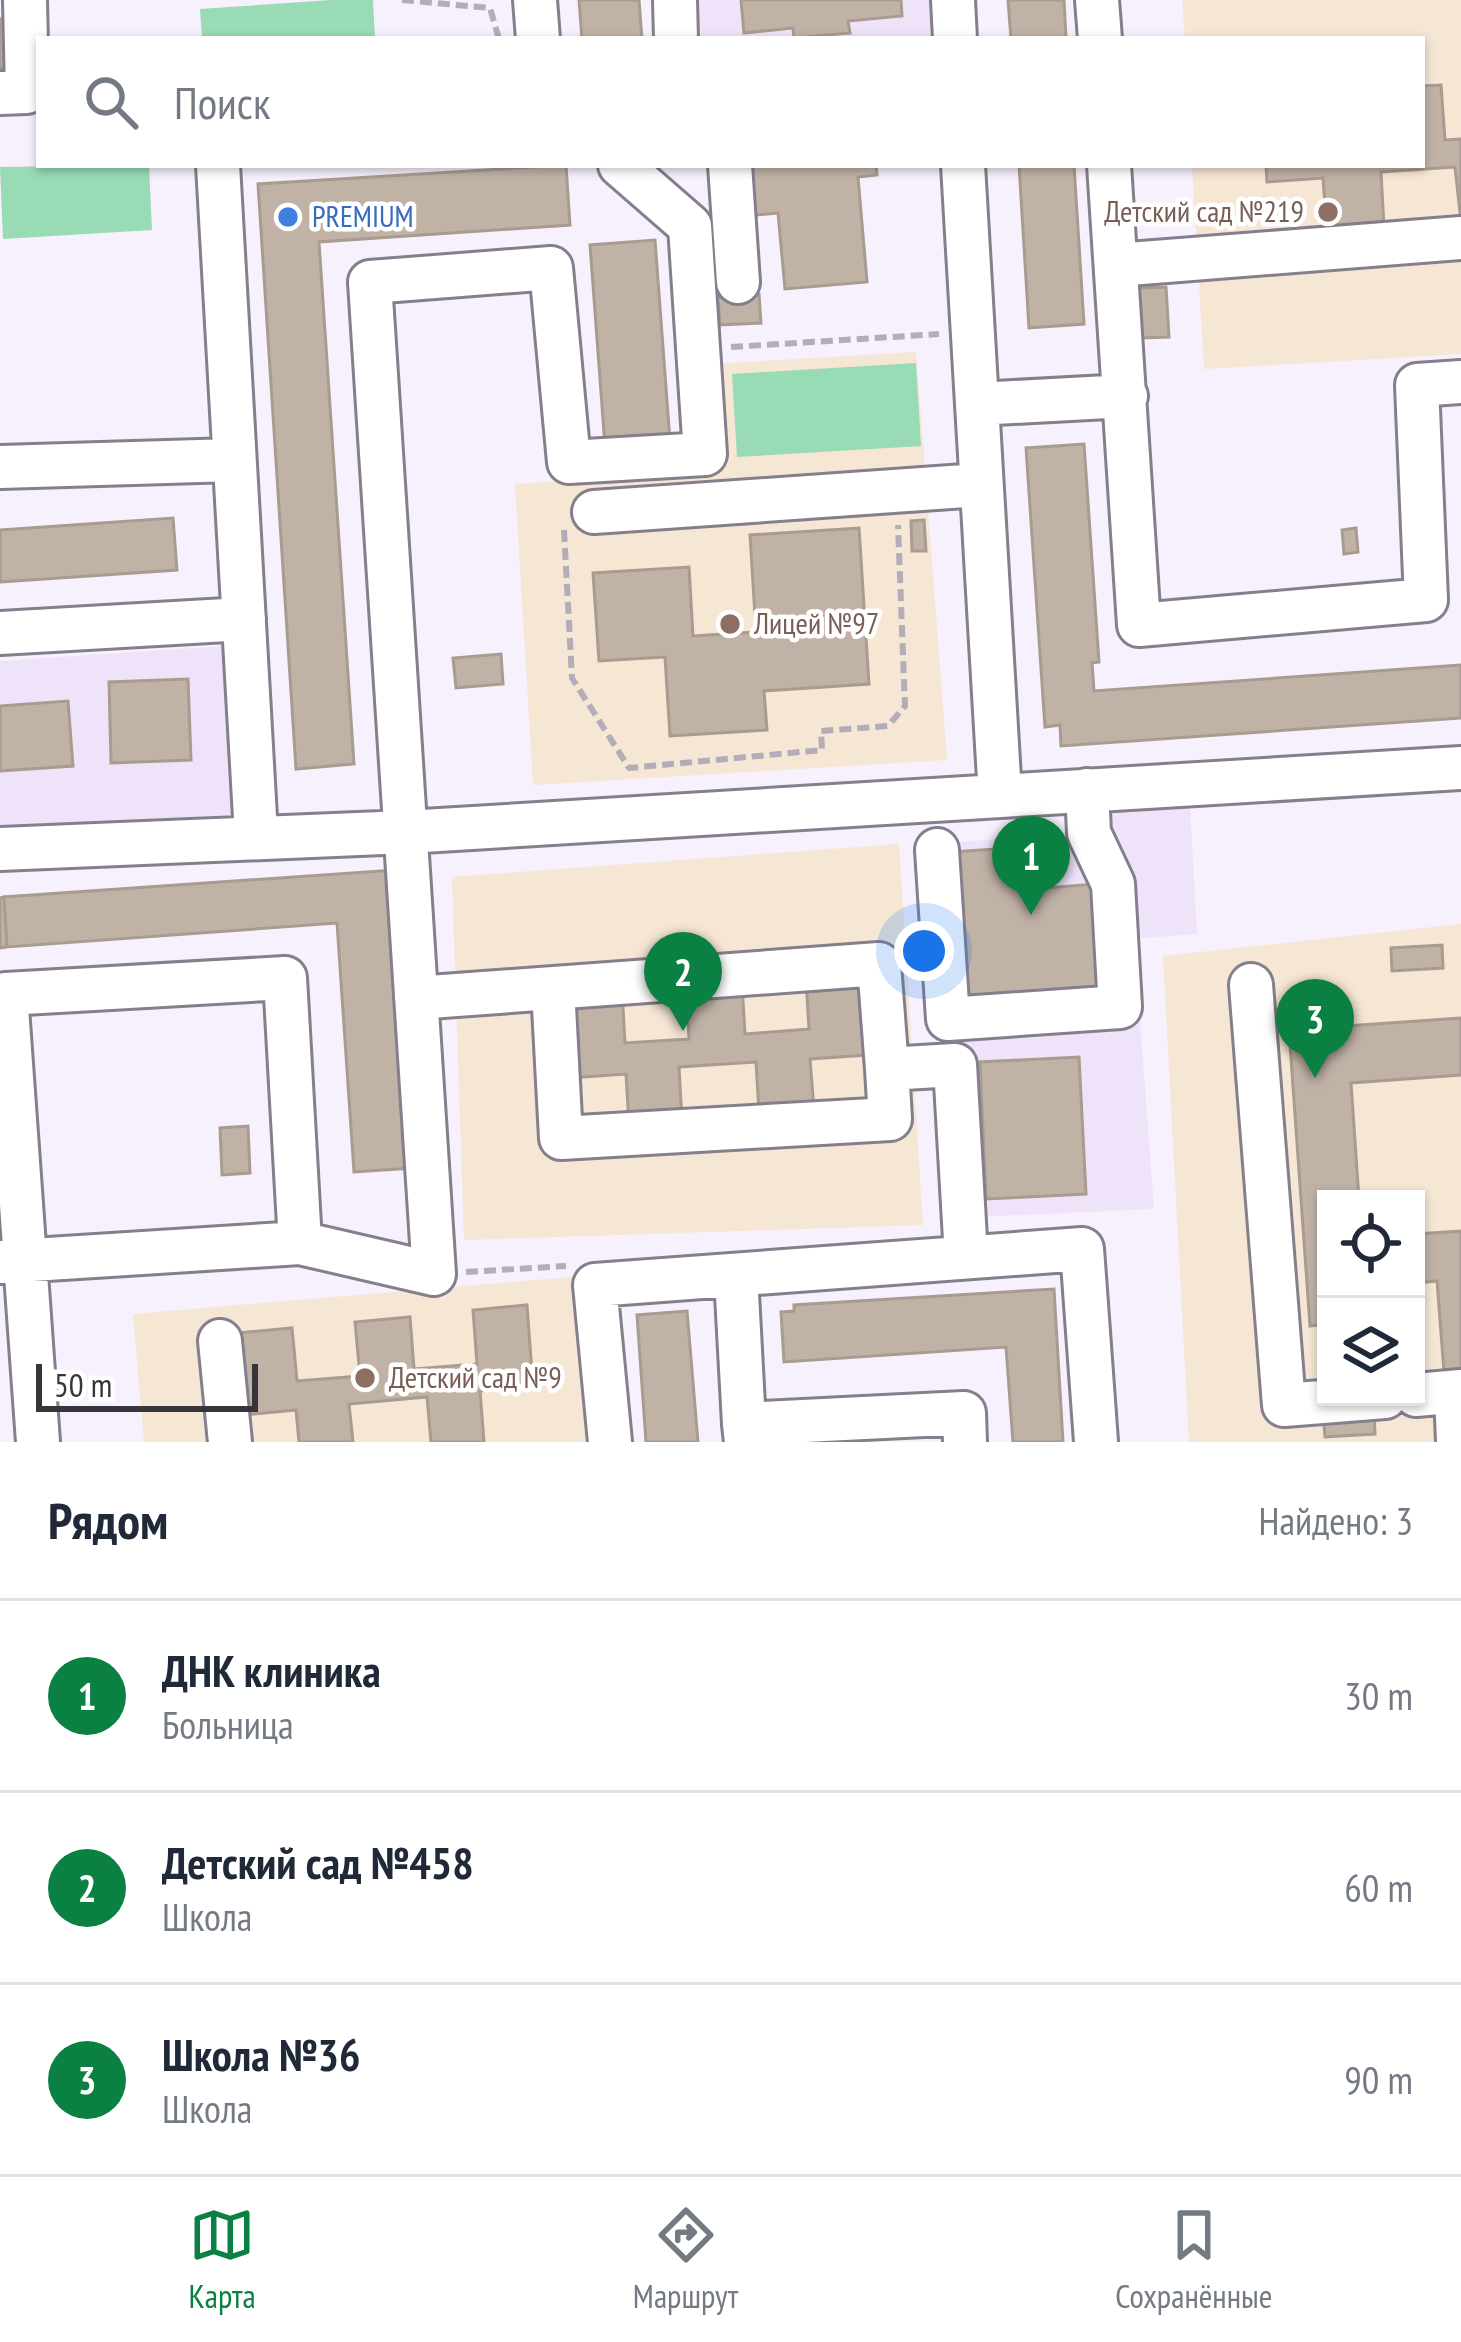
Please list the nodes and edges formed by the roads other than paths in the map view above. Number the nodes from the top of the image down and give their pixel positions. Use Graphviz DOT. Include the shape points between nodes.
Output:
graph roads {
  1 [pos="25,0"];
  2 [pos="535,0"];
  3 [pos="674,0"];
  4 [pos="953,0"];
  5 [pos="1097,0"];
  6 [pos="538,36"];
  7 [pos="676,36"];
  8 [pos="955,36"];
  9 [pos="1100,36"];
  10 [pos="0,93"];
  11 [pos="218,168"];
  12 [pos="627,168"];
  13 [pos="730,168"];
  14 [pos="963,168"];
  15 [pos="1109,168"];
  16 [pos="1461,238"];
  17 [pos="1116,265"];
  18 [pos="738,282"];
  19 [pos="1461,382"];
  20 [pos="1126,396"];
  21 [pos="977,404"];
  22 [pos="233,460"];
  23 [pos="0,467"];
  24 [pos="980,485"];
  25 [pos="594,512"];
  26 [pos="244,619"];
  27 [pos="0,633"];
  28 [pos="1461,767"];
  29 [pos="1087,790"];
  30 [pos="1000,796"];
  31 [pos="406,832"];
  32 [pos="256,836"];
  33 [pos="0,849"];
  34 [pos="938,850"];
  35 [pos="1252,986"];
  36 [pos="553,988"];
  37 [pos="416,998"];
  38 [pos="887,1069"];
  39 [pos="300,1243"];
  40 [pos="966,1257"];
  41 [pos="11,1261"];
  42 [pos="736,1276"];
  43 [pos="220,1341"];
  44 [pos="1444,1392"];
  45 [pos="1317,1402"];
  46 [pos="745,1433"];
  47 [pos="38,1442"];
  48 [pos="230,1442"];
  49 [pos="610,1442"];
  50 [pos="965,1442"];
  51 [pos="1096,1442"];
  52 [pos="1458,1442"];
  1 -- 10 [label="lane" via="27,92"];
  2 -- 6 [label="lane"];
  3 -- 7 [label="lane"];
  4 -- 8 [label="lane"];
  5 -- 9 [label="lane"];
  11 -- 22 [label="lane"];
  12 -- 31 [label="lane" via="690,226 705,454 569,462 551,268 370,282"];
  13 -- 18 [label="lane"];
  14 -- 21 [label="lane"];
  15 -- 17 [label="lane"];
  16 -- 17 [label="lane"];
  17 -- 20 [label="lane"];
  19 -- 20 [label="lane" via="1417,385 1426,600 1139,625"];
  20 -- 21 [label="lane"];
  21 -- 24 [label="lane"];
  22 -- 23 [label="lane"];
  22 -- 26 [label="lane"];
  24 -- 25 [label="lane"];
  24 -- 30 [label="lane"];
  26 -- 27 [label="lane"];
  26 -- 32 [label="lane"];
  28 -- 29 [label="lane"];
  29 -- 30 [label="lane"];
  29 -- 34 [label="lane" via="1090,833 1113,884 1120,1007 948,1018"];
  30 -- 31 [label="lane"];
  31 -- 32 [label="lane"];
  31 -- 37 [label="lane"];
  32 -- 33 [label="lane"];
  35 -- 45 [label="lane" via="1284,1405"];
  36 -- 37 [label="lane"];
  36 -- 38 [label="lane" via="879,964"];
  36 -- 38 [label="lane" via="561,1138 890,1119"];
  37 -- 39 [label="lane" via="434,1274"];
  38 -- 40 [label="lane" via="955,1065"];
  39 -- 41 [label="lane"];
  39 -- 41 [label="lane" via="285,978 6,994"];
  40 -- 42 [label="lane"];
  40 -- 51 [label="lane" via="1082,1250"];
  41 -- 47 [label="lane"];
  42 -- 46 [label="lane"];
  42 -- 49 [label="lane" via="595,1285"];
  43 -- 48 [label="lane"];
  44 -- 52 [label="lane"];
  46 -- 50 [label="lane" via="964,1413"];
}
